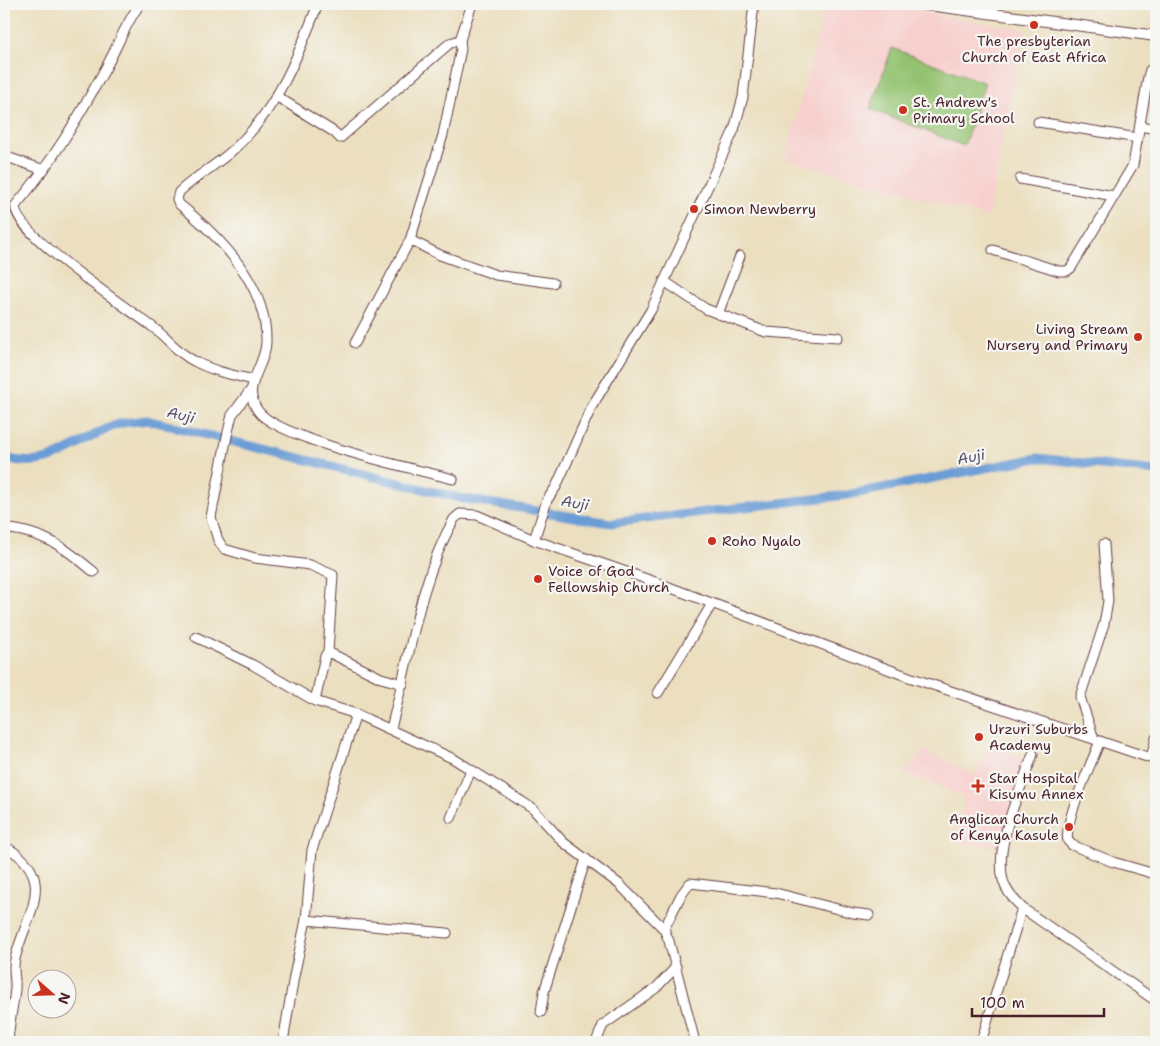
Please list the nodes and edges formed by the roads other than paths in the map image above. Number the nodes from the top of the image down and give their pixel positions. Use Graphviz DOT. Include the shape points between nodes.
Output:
graph roads {
  1 [pos="140,4"];
  2 [pos="318,4"];
  3 [pos="472,4"];
  4 [pos="754,4"];
  5 [pos="921,4"];
  6 [pos="1156,36"];
  7 [pos="460,40"];
  8 [pos="1156,68"];
  9 [pos="276,96"];
  10 [pos="1038,122"];
  11 [pos="1140,126"];
  12 [pos="1156,129"];
  13 [pos="1138,138"];
  14 [pos="4,156"];
  15 [pos="44,170"];
  16 [pos="1020,179"];
  17 [pos="1114,196"];
  18 [pos="410,240"];
  19 [pos="993,250"];
  20 [pos="740,256"];
  21 [pos="664,281"];
  22 [pos="553,284"];
  23 [pos="718,314"];
  24 [pos="838,337"];
  25 [pos="355,343"];
  26 [pos="253,380"];
  27 [pos="250,391"];
  28 [pos="453,479"];
  29 [pos="4,528"];
  30 [pos="534,540"];
  31 [pos="1104,544"];
  32 [pos="94,572"];
  33 [pos="712,604"];
  34 [pos="196,637"];
  35 [pos="328,652"];
  36 [pos="403,684"];
  37 [pos="658,693"];
  38 [pos="315,701"];
  39 [pos="356,714"];
  40 [pos="391,728"];
  41 [pos="1156,738"];
  42 [pos="1097,740"];
  43 [pos="1033,754"];
  44 [pos="1154,759"];
  45 [pos="470,770"];
  46 [pos="451,818"];
  47 [pos="4,846"];
  48 [pos="586,859"];
  49 [pos="1156,874"];
  50 [pos="1022,908"];
  51 [pos="869,915"];
  52 [pos="306,920"];
  53 [pos="664,929"];
  54 [pos="447,933"];
  55 [pos="676,967"];
  56 [pos="1156,1001"];
  57 [pos="540,1012"];
  58 [pos="8,1042"];
  59 [pos="283,1042"];
  60 [pos="596,1042"];
  61 [pos="695,1042"];
  62 [pos="981,1042"];
  1 -- 15 [label="street" via="129,18 87,101"];
  2 -- 9 [label="street" via="304,45"];
  3 -- 7 [label="street"];
  4 -- 21 [label="street" via="741,109 723,156"];
  5 -- 6 [label="street"];
  7 -- 9 [label="street" via="450,42 340,138"];
  7 -- 18 [label="street" via="461,49 443,135"];
  8 -- 11 [label="street" via="1150,70 1148,77"];
  9 -- 26 [label="street" via="245,139 179,192 177,199 224,244 252,287 265,328 266,345"];
  10 -- 13 [label="street"];
  11 -- 12 [label="street"];
  11 -- 13 [label="street"];
  13 -- 17 [label="street" via="1133,166"];
  14 -- 15 [label="street"];
  15 -- 26 [label="street" via="15,209 16,216 34,236 152,326 175,350 196,362"];
  16 -- 17 [label="street"];
  17 -- 19 [label="street" via="1066,271"];
  18 -- 22 [label="street" via="440,255 496,275"];
  18 -- 25 [label="street"];
  20 -- 23 [label="street"];
  21 -- 23 [label="street"];
  21 -- 30 [label="street" via="633,341 599,392 556,487 546,500"];
  23 -- 24 [label="street" via="766,332"];
  26 -- 27 [label="street"];
  27 -- 28 [label="street" via="258,412 282,428 318,442"];
  27 -- 35 [label="street" via="232,415 211,517 224,549 255,558 310,565 334,575"];
  29 -- 32 [label="street" via="34,533 68,550"];
  30 -- 33 [label="street"];
  30 -- 36 [label="street" via="477,515 460,514 454,519 435,559 422,600"];
  31 -- 42 [label="street" via="1108,601 1104,624 1080,698"];
  33 -- 37 [label="street"];
  33 -- 42 [label="street" via="909,678"];
  34 -- 38 [label="street"];
  35 -- 36 [label="street" via="382,678"];
  35 -- 38 [label="street"];
  36 -- 40 [label="street"];
  38 -- 39 [label="street"];
  39 -- 40 [label="street"];
  39 -- 52 [label="street" via="312,850"];
  40 -- 45 [label="street"];
  41 -- 44 [label="street"];
  42 -- 44 [label="street"];
  42 -- 49 [label="street" via="1067,829 1068,841 1113,862"];
  43 -- 50 [label="street" via="1008,827 1001,863 1005,886"];
  45 -- 46 [label="street"];
  45 -- 48 [label="street" via="534,809 563,842"];
  47 -- 58 [label="street" via="29,866 36,893 33,913 14,962 15,989"];
  48 -- 53 [label="street" via="619,884"];
  48 -- 57 [label="street"];
  50 -- 56 [label="street"];
  50 -- 62 [label="street"];
  51 -- 53 [label="street" via="853,914 776,893 690,883"];
  52 -- 54 [label="street"];
  52 -- 59 [label="street"];
  53 -- 55 [label="street"];
  55 -- 60 [label="street" via="656,988 603,1025"];
  55 -- 61 [label="street"];
}
